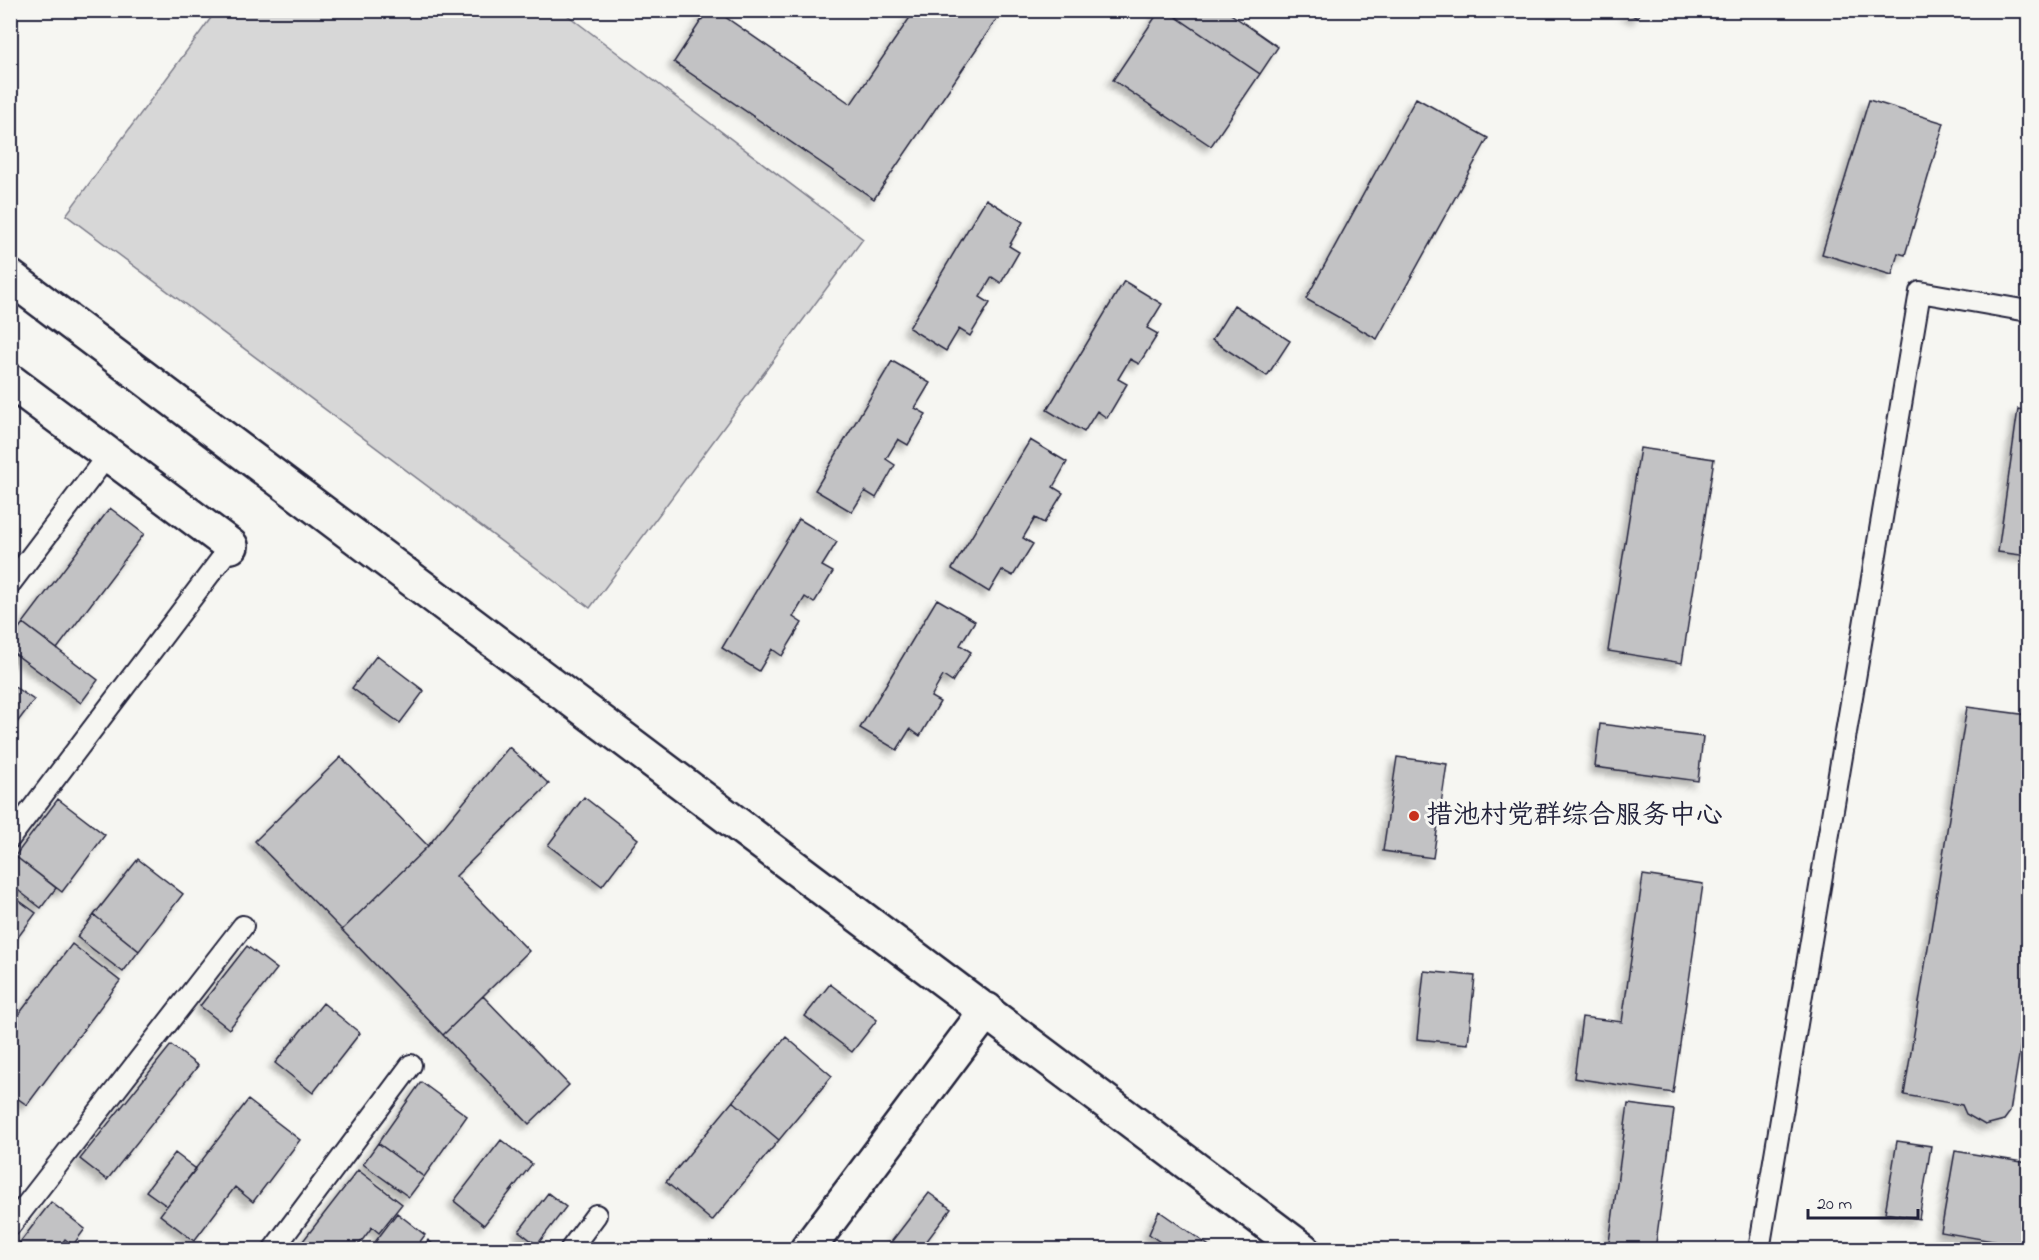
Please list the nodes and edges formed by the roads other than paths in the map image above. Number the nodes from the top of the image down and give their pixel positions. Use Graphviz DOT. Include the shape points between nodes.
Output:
graph roads {
  1 [pos="10,277"];
  2 [pos="2028,311"];
  3 [pos="10,381"];
  4 [pos="107,456"];
  5 [pos="231,546"];
  6 [pos="10,584"];
  7 [pos="10,838"];
  8 [pos="243,926"];
  9 [pos="987,1010"];
  10 [pos="411,1065"];
  11 [pos="596,1215"];
  12 [pos="10,1226"];
  13 [pos="273,1250"];
  14 [pos="570,1250"];
  15 [pos="807,1250"];
  16 [pos="1303,1250"];
  17 [pos="1759,1250"];
  1 -- 9 [label="street"];
  2 -- 17 [label="lane" via="1920,291"];
  3 -- 4 [label="street"];
  4 -- 5 [label="street"];
  4 -- 6 [label="lane"];
  5 -- 7 [label="lane"];
  8 -- 12 [label="lane"];
  9 -- 15 [label="street"];
  9 -- 16 [label="street"];
  10 -- 13 [label="lane"];
  11 -- 14 [label="lane"];
}
